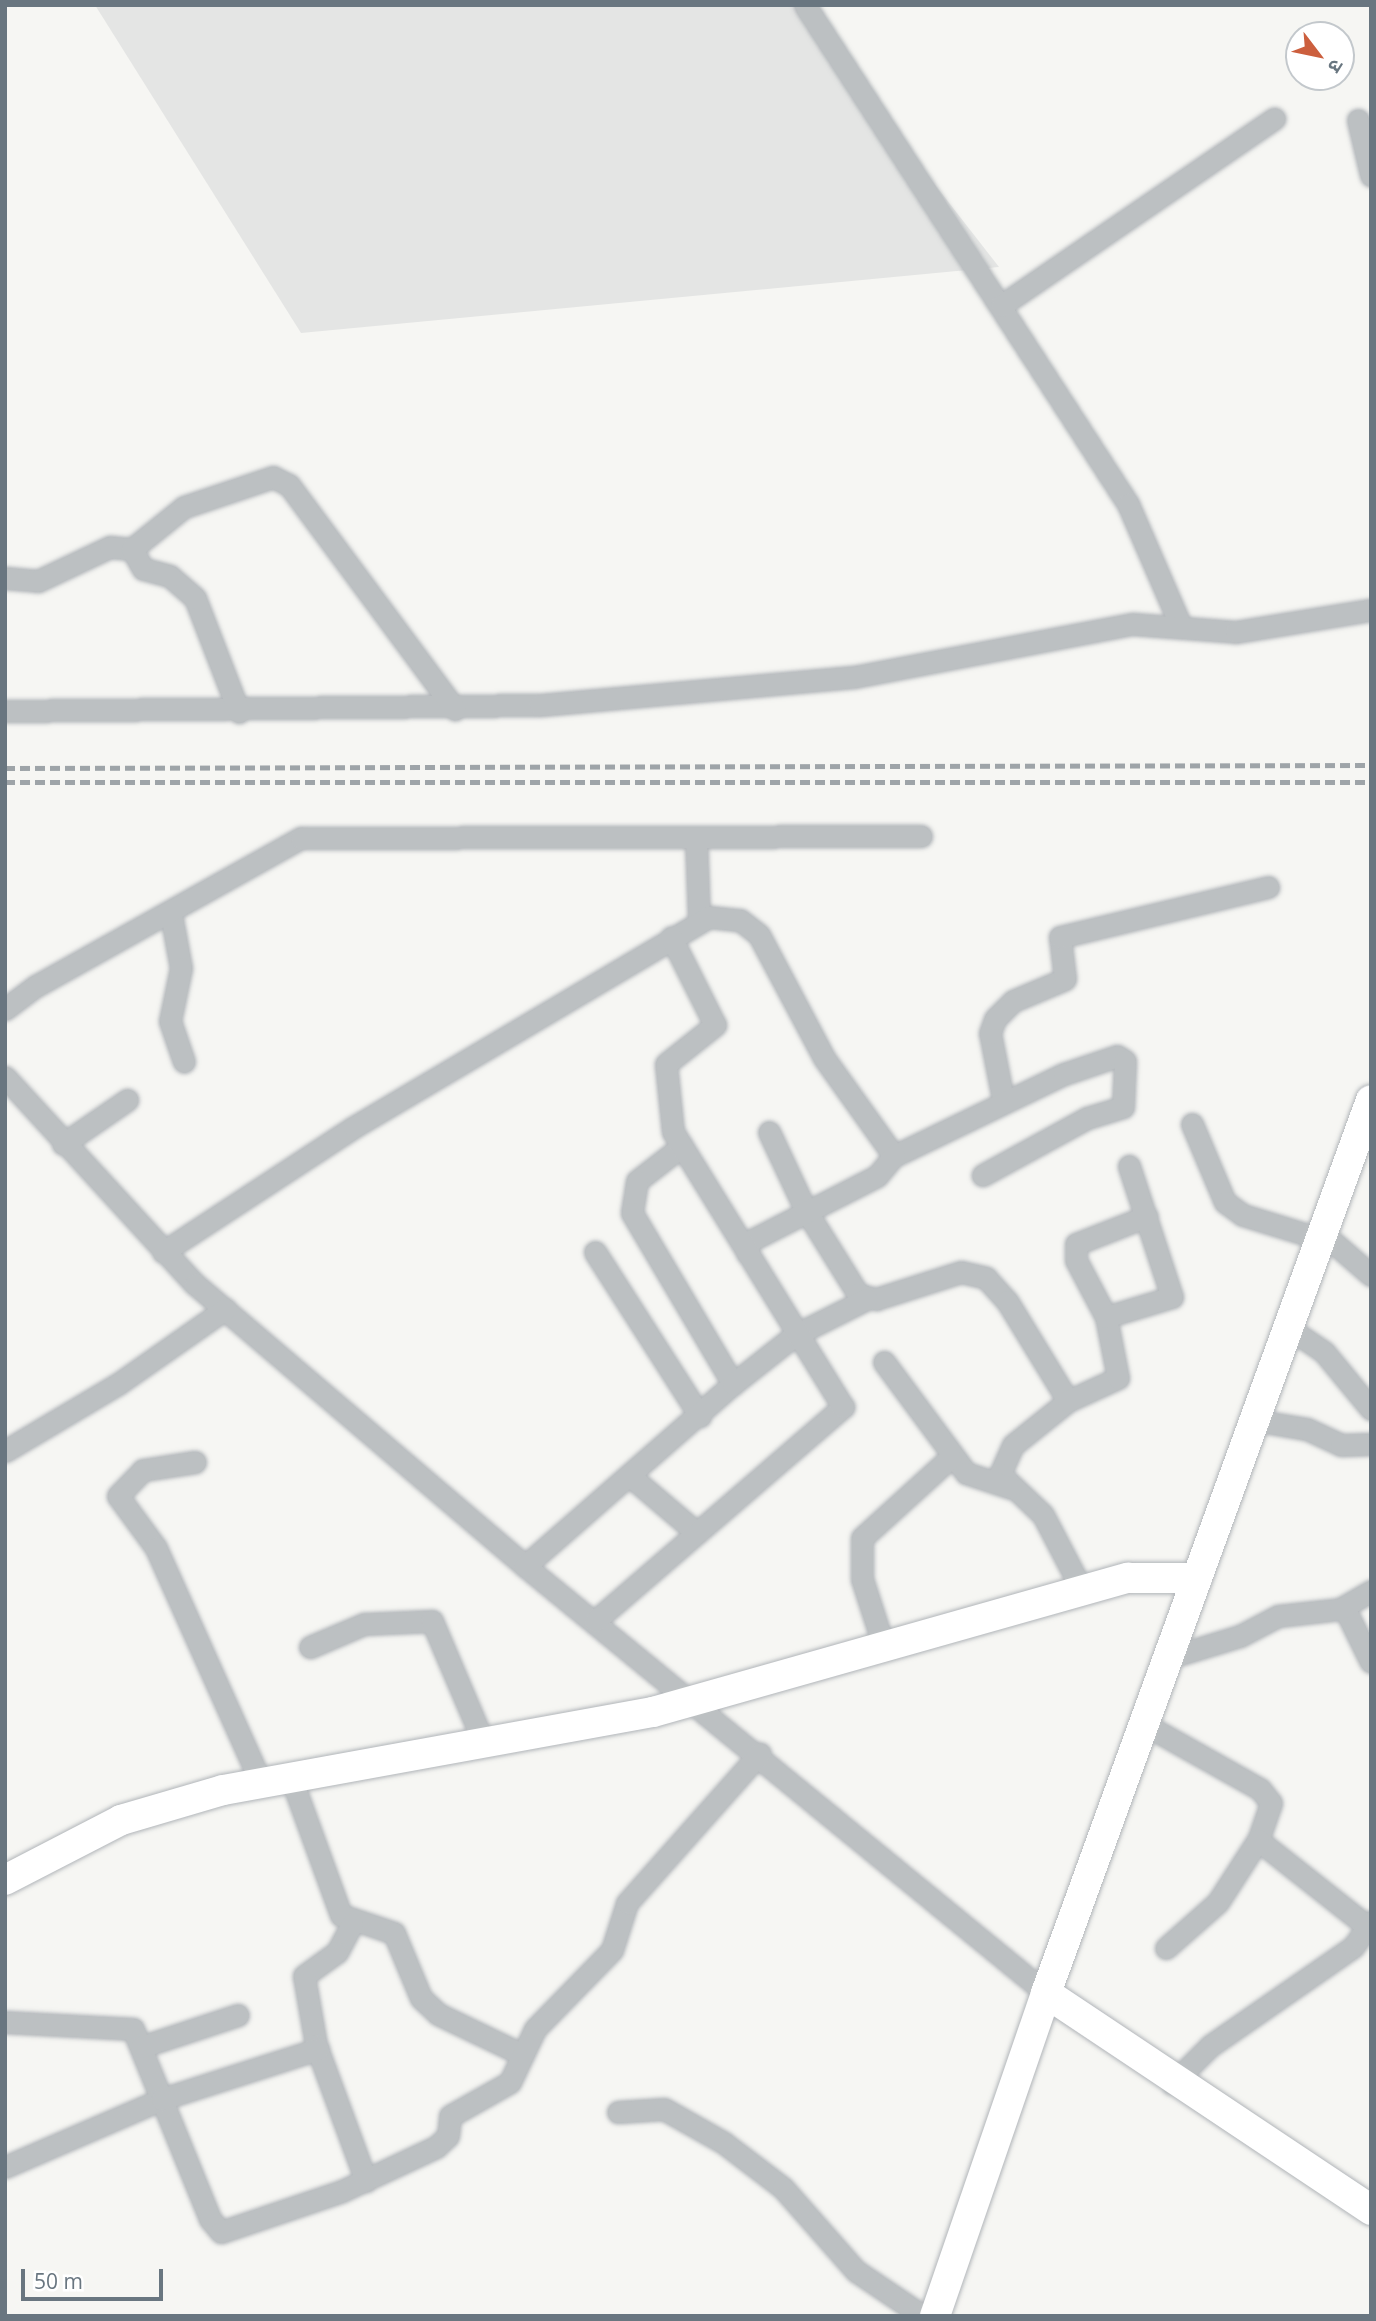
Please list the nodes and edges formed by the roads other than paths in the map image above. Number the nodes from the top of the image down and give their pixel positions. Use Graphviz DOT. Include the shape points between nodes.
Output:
graph roads {
  1 [pos="805,5"];
  2 [pos="1274,119"];
  3 [pos="1358,120"];
  4 [pos="1371,175"];
  5 [pos="1002,305"];
  6 [pos="132,549"];
  7 [pos="5,578"];
  8 [pos="1371,610"];
  9 [pos="1180,624"];
  10 [pos="456,709"];
  11 [pos="5,710"];
  12 [pos="239,712"];
  13 [pos="920,836"];
  14 [pos="696,838"];
  15 [pos="1268,887"];
  16 [pos="171,914"];
  17 [pos="699,920"];
  18 [pos="671,937"];
  19 [pos="5,1009"];
  20 [pos="184,1062"];
  21 [pos="5,1077"];
  22 [pos="1003,1099"];
  23 [pos="127,1100"];
  24 [pos="1371,1100"];
  25 [pos="1192,1125"];
  26 [pos="769,1132"];
  27 [pos="63,1144"];
  28 [pos="682,1146"];
  29 [pos="894,1156"];
  30 [pos="1129,1166"];
  31 [pos="984,1175"];
  32 [pos="804,1209"];
  33 [pos="1147,1216"];
  34 [pos="1319,1238"];
  35 [pos="163,1252"];
  36 [pos="595,1252"];
  37 [pos="747,1253"];
  38 [pos="1371,1275"];
  39 [pos="867,1299"];
  40 [pos="225,1309"];
  41 [pos="1105,1317"];
  42 [pos="1287,1327"];
  43 [pos="795,1335"];
  44 [pos="884,1362"];
  45 [pos="733,1384"];
  46 [pos="1068,1401"];
  47 [pos="1371,1409"];
  48 [pos="700,1416"];
  49 [pos="1253,1420"];
  50 [pos="1371,1444"];
  51 [pos="5,1451"];
  52 [pos="951,1457"];
  53 [pos="195,1462"];
  54 [pos="630,1476"];
  55 [pos="1011,1488"];
  56 [pos="697,1533"];
  57 [pos="525,1566"];
  58 [pos="1197,1578"];
  59 [pos="1082,1590"];
  60 [pos="1371,1591"];
  61 [pos="1344,1607"];
  62 [pos="595,1621"];
  63 [pos="883,1644"];
  64 [pos="310,1647"];
  65 [pos="1168,1658"];
  66 [pos="1371,1662"];
  67 [pos="692,1700"];
  68 [pos="1144,1724"];
  69 [pos="482,1739"];
  70 [pos="760,1753"];
  71 [pos="290,1775"];
  72 [pos="260,1781"];
  73 [pos="1258,1840"];
  74 [pos="5,1880"];
  75 [pos="352,1924"];
  76 [pos="1369,1924"];
  77 [pos="1166,1948"];
  78 [pos="1045,1993"];
  79 [pos="238,2015"];
  80 [pos="6,2023"];
  81 [pos="141,2047"];
  82 [pos="318,2049"];
  83 [pos="521,2054"];
  84 [pos="1172,2084"];
  85 [pos="162,2099"];
  86 [pos="618,2112"];
  87 [pos="5,2167"];
  88 [pos="366,2181"];
  89 [pos="1371,2210"];
  90 [pos="923,2316"];
  91 [pos="935,2316"];
  1 -- 5 [label="street"];
  2 -- 5 [label="street"];
  3 -- 4 [label="street"];
  5 -- 9 [label="street" via="1129,504"];
  6 -- 7 [label="street" via="110,547 38,581"];
  6 -- 10 [label="street" via="184,507 258,480 282,479"];
  6 -- 12 [label="street" via="143,569 170,576 195,598"];
  8 -- 9 [label="street" via="1236,632"];
  9 -- 10 [label="street" via="1133,624 854,677"];
  10 -- 12 [label="street"];
  11 -- 12 [label="street"];
  13 -- 14 [label="street"];
  14 -- 16 [label="street" via="302,838"];
  14 -- 17 [label="street"];
  15 -- 22 [label="street" via="1060,937 1065,979 1013,1001 995,1019 990,1033"];
  16 -- 19 [label="street" via="36,986"];
  16 -- 20 [label="street" via="181,968 170,1021"];
  17 -- 18 [label="street"];
  17 -- 29 [label="street" via="740,920 759,935 824,1058"];
  18 -- 28 [label="street" via="715,1019 710,1034 675,1052 666,1064 671,1124"];
  18 -- 35 [label="street" via="354,1127"];
  21 -- 27 [label="street"];
  22 -- 29 [label="street"];
  22 -- 31 [label="street" via="1117,1056 1125,1061 1123,1107 1087,1118"];
  23 -- 27 [label="street"];
  24 -- 34 [label="street"];
  25 -- 34 [label="street" via="1224,1202 1243,1215"];
  26 -- 32 [label="street"];
  27 -- 35 [label="street"];
  28 -- 37 [label="street"];
  28 -- 45 [label="street" via="637,1181 632,1213"];
  29 -- 32 [label="street" via="877,1176"];
  30 -- 33 [label="street"];
  32 -- 37 [label="street" via="750,1241"];
  32 -- 39 [label="street" via="835,1263"];
  33 -- 41 [label="street" via="1172,1297"];
  33 -- 41 [label="street" via="1076,1244 1076,1260"];
  34 -- 38 [label="street" via="1342,1247"];
  34 -- 42 [label="street"];
  35 -- 40 [label="street"];
  36 -- 48 [label="street"];
  37 -- 43 [label="street"];
  39 -- 43 [label="street"];
  39 -- 46 [label="street" via="946,1274 986,1278 1007,1301"];
  40 -- 51 [label="street" via="118,1384"];
  40 -- 57 [label="street"];
  41 -- 46 [label="street" via="1118,1378"];
  42 -- 47 [label="street" via="1324,1352"];
  42 -- 49 [label="street"];
  43 -- 45 [label="street"];
  43 -- 56 [label="street" via="842,1403 841,1413"];
  44 -- 52 [label="street"];
  45 -- 48 [label="street"];
  46 -- 55 [label="street" via="1006,1455 1000,1474"];
  48 -- 54 [label="street"];
  49 -- 50 [label="street" via="1307,1429 1341,1445"];
  49 -- 58 [label="street"];
  52 -- 55 [label="street" via="974,1479"];
  52 -- 63 [label="street" via="862,1538 862,1579"];
  53 -- 72 [label="street" via="143,1470 118,1496 156,1548"];
  54 -- 56 [label="street"];
  54 -- 57 [label="street"];
  55 -- 59 [label="street" via="1042,1515"];
  56 -- 62 [label="street"];
  57 -- 62 [label="street"];
  58 -- 59 [label="street" via="1152,1575"];
  58 -- 65 [label="street"];
  59 -- 63 [label="street"];
  60 -- 61 [label="street"];
  61 -- 65 [label="street" via="1278,1616 1240,1636"];
  61 -- 66 [label="street"];
  62 -- 67 [label="street"];
  63 -- 67 [label="street"];
  64 -- 69 [label="street" via="364,1624 432,1622"];
  65 -- 68 [label="street"];
  67 -- 69 [label="street"];
  67 -- 70 [label="street"];
  68 -- 73 [label="street" via="1219,1761 1268,1797"];
  68 -- 78 [label="street"];
  69 -- 71 [label="street"];
  70 -- 78 [label="street"];
  70 -- 83 [label="street" via="627,1902 601,1966 545,2018"];
  71 -- 72 [label="street"];
  71 -- 75 [label="street" via="321,1871 341,1915"];
  72 -- 74 [label="street" via="134,1815"];
  73 -- 76 [label="street"];
  73 -- 77 [label="street" via="1218,1902"];
  75 -- 82 [label="street" via="337,1952 304,1976"];
  75 -- 83 [label="street" via="376,1922 394,1933 421,1998 438,2014"];
  76 -- 84 [label="street" via="1353,1947 1210,2046"];
  78 -- 84 [label="street"];
  78 -- 91 [label="street"];
  79 -- 81 [label="street"];
  80 -- 81 [label="street" via="120,2025 133,2029"];
  81 -- 85 [label="street"];
  82 -- 85 [label="street"];
  82 -- 88 [label="street"];
  83 -- 88 [label="street" via="510,2082 450,2116 446,2141"];
  84 -- 89 [label="street"];
  85 -- 87 [label="street"];
  85 -- 88 [label="street" via="210,2220 221,2232"];
  86 -- 90 [label="street" via="664,2109 724,2143 783,2188 878,2290"];
}
